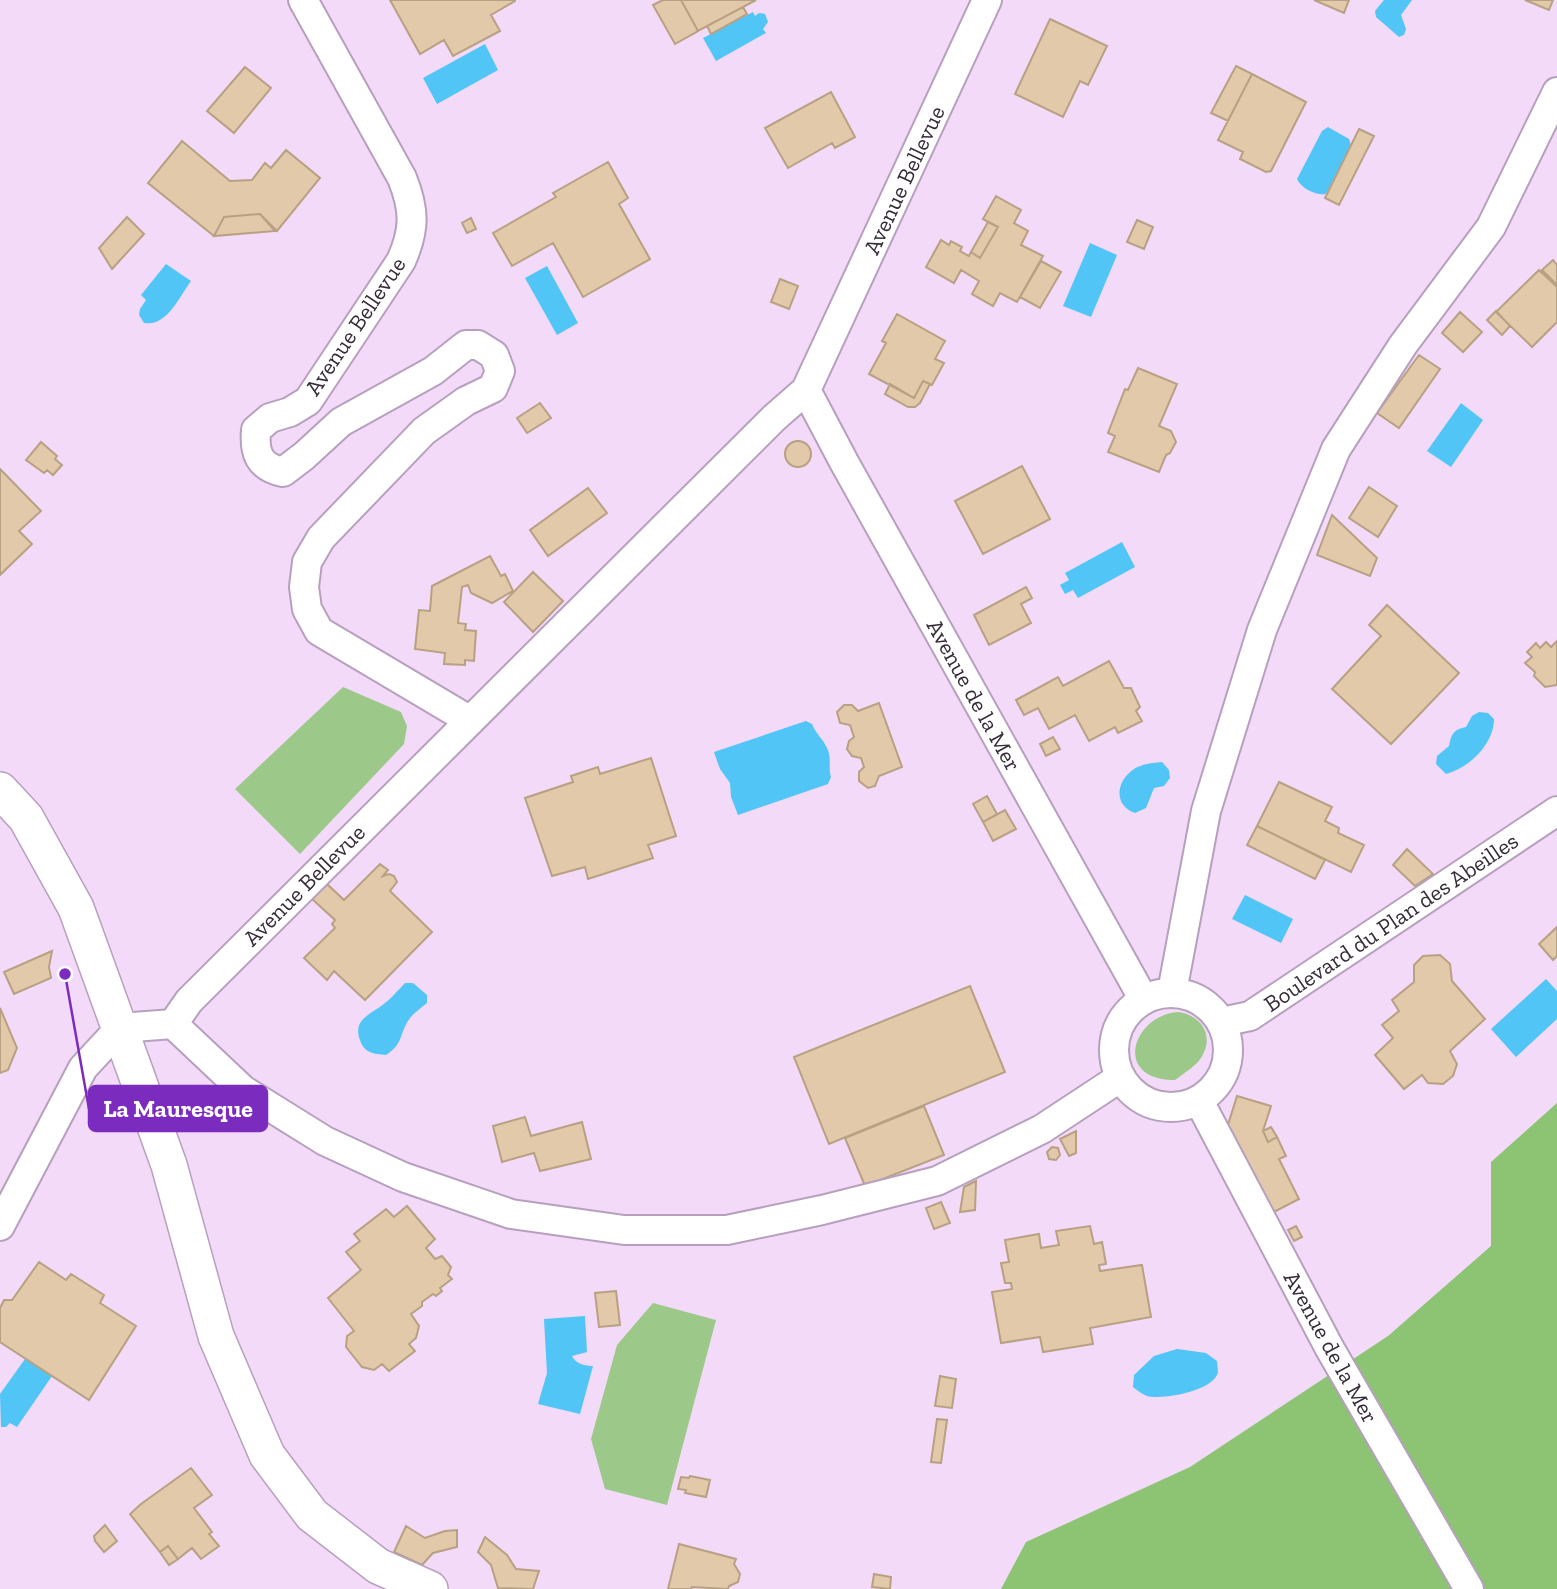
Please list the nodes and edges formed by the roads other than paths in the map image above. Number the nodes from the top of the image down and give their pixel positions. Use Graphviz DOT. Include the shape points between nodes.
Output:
graph roads {
  1 [pos="303,0"];
  2 [pos="987,0"];
  3 [pos="1557,92"];
  4 [pos="806,390"];
  5 [pos="469,720"];
  6 [pos="0,790"];
  7 [pos="1557,811"];
  8 [pos="1172,992"];
  9 [pos="1144,1000"];
  10 [pos="1222,1023"];
  11 [pos="173,1024"];
  12 [pos="120,1028"];
  13 [pos="1121,1077"];
  14 [pos="1199,1101"];
  15 [pos="0,1226"];
  16 [pos="430,1589"];
  17 [pos="1469,1589"];
  1 -- 5 [label="street, Avenue Bellevue" via="402,178 413,220 401,261 308,401 270,418 257,430 255,444 268,469 283,472 341,422 433,371 466,345 478,345 494,355 500,371 493,388 424,431 321,538 307,562 304,587 307,609 319,631"];
  2 -- 4 [label="street, Avenue Bellevue"];
  3 -- 8 [label="street" via="1491,226 1403,345 1336,449 1262,630 1210,798"];
  4 -- 5 [label="street, Avenue Bellevue"];
  4 -- 9 [label="street, Avenue de la Mer"];
  5 -- 11 [label="street, Avenue Bellevue" via="189,1001"];
  6 -- 12 [label="street" via="26,818 76,908"];
  7 -- 10 [label="street, Boulevard du Plan des Abeilles" via="1250,1016"];
  8 -- 9 [label="street"];
  8 -- 10 [label="street" via="1210,1007"];
  9 -- 13 [label="street" via="1129,1010 1119,1026 1114,1051"];
  10 -- 14 [label="street" via="1228,1040 1223,1075"];
  11 -- 12 [label="street"];
  11 -- 13 [label="street" via="243,1090 325,1141 402,1177 511,1214 624,1230 727,1230 937,1181 1042,1129"];
  12 -- 15 [label="street" via="83,1068"];
  12 -- 16 [label="street" via="169,1165 216,1336 267,1455 312,1515 378,1566"];
  13 -- 14 [label="street" via="1146,1102 1182,1107"];
  14 -- 17 [label="street, Avenue de la Mer" via="1330,1349"];
}
